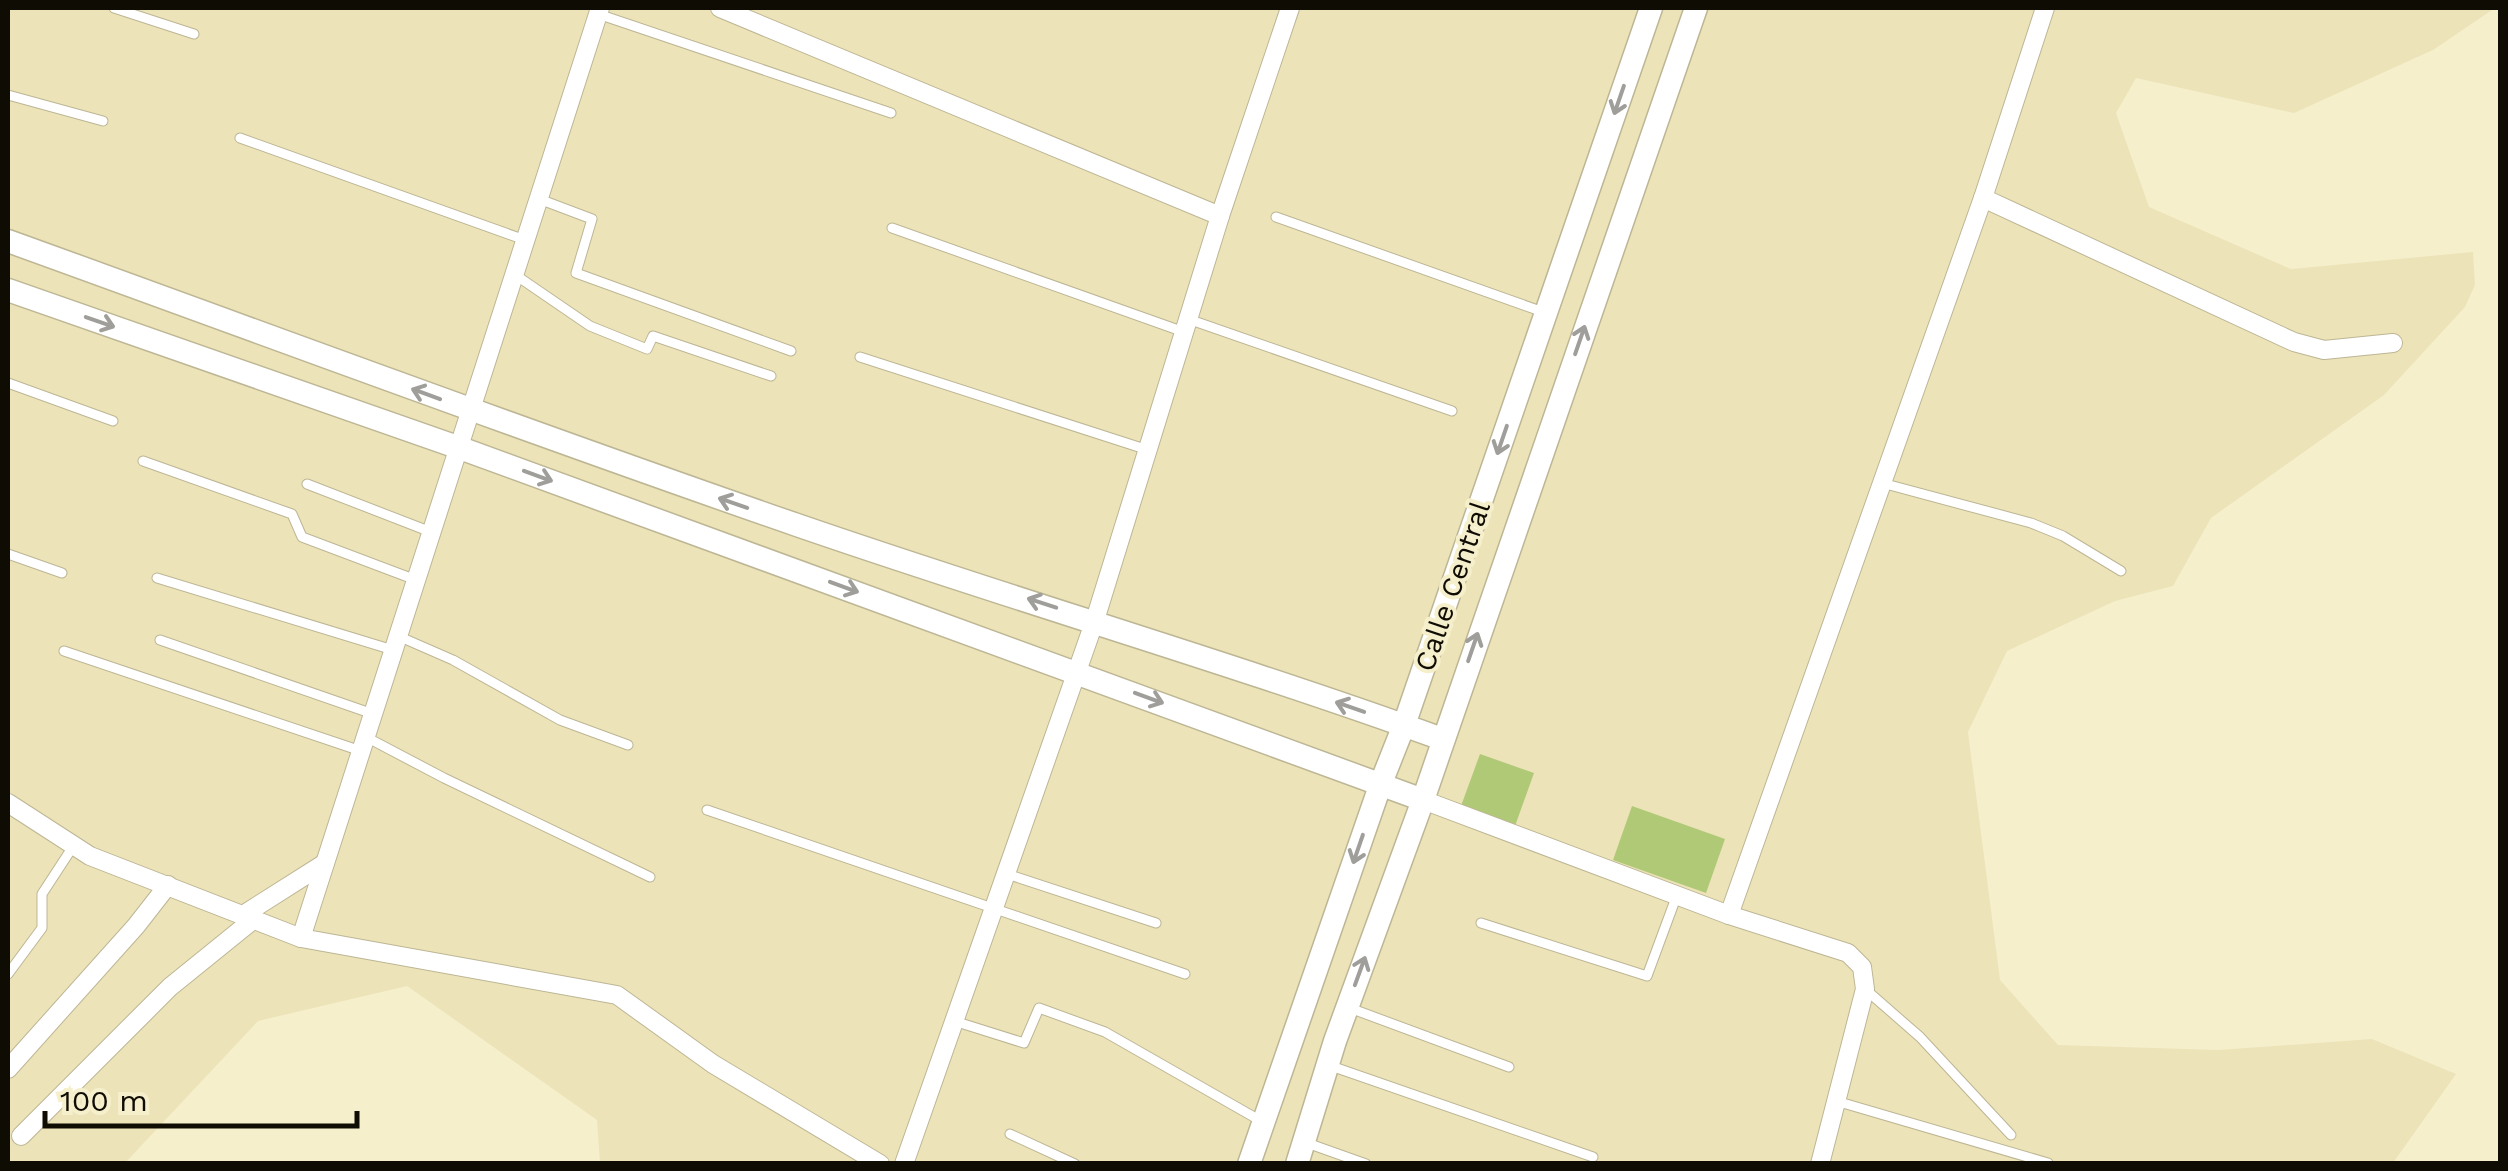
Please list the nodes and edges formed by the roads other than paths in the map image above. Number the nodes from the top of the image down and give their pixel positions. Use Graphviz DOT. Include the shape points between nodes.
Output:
graph roads {
  1 [pos="114,8"];
  2 [pos="720,8"];
  3 [pos="1288,8"];
  4 [pos="1651,8"];
  5 [pos="1696,8"];
  6 [pos="2045,8"];
  7 [pos="600,10"];
  8 [pos="194,34"];
  9 [pos="8,96"];
  10 [pos="891,114"];
  11 [pos="103,121"];
  12 [pos="240,138"];
  13 [pos="539,198"];
  14 [pos="1983,198"];
  15 [pos="1220,216"];
  16 [pos="1276,217"];
  17 [pos="892,228"];
  18 [pos="525,240"];
  19 [pos="8,241"];
  20 [pos="514,274"];
  21 [pos="8,290"];
  22 [pos="1546,313"];
  23 [pos="1186,326"];
  24 [pos="2393,343"];
  25 [pos="791,351"];
  26 [pos="860,357"];
  27 [pos="771,376"];
  28 [pos="8,383"];
  29 [pos="470,410"];
  30 [pos="1452,410"];
  31 [pos="113,421"];
  32 [pos="460,448"];
  33 [pos="1148,450"];
  34 [pos="143,462"];
  35 [pos="1882,483"];
  36 [pos="308,484"];
  37 [pos="432,532"];
  38 [pos="8,554"];
  39 [pos="2121,571"];
  40 [pos="62,574"];
  41 [pos="157,578"];
  42 [pos="416,580"];
  43 [pos="1095,620"];
  44 [pos="160,640"];
  45 [pos="396,644"];
  46 [pos="64,650"];
  47 [pos="1076,671"];
  48 [pos="373,714"];
  49 [pos="1404,725"];
  50 [pos="1442,739"];
  51 [pos="363,744"];
  52 [pos="628,745"];
  53 [pos="1381,783"];
  54 [pos="1423,800"];
  55 [pos="8,803"];
  56 [pos="707,810"];
  57 [pos="74,846"];
  58 [pos="325,863"];
  59 [pos="1006,873"];
  60 [pos="650,876"];
  61 [pos="168,886"];
  62 [pos="1677,896"];
  63 [pos="994,908"];
  64 [pos="1729,915"];
  65 [pos="248,917"];
  66 [pos="1481,922"];
  67 [pos="1156,924"];
  68 [pos="300,938"];
  69 [pos="8,974"];
  70 [pos="1184,974"];
  71 [pos="1865,989"];
  72 [pos="1347,1007"];
  73 [pos="954,1022"];
  74 [pos="1297,1028"];
  75 [pos="1335,1040"];
  76 [pos="1328,1065"];
  77 [pos="1509,1067"];
  78 [pos="8,1070"];
  79 [pos="1836,1101"];
  80 [pos="1263,1122"];
  81 [pos="1010,1134"];
  82 [pos="2011,1134"];
  83 [pos="21,1136"];
  84 [pos="1300,1152"];
  85 [pos="1593,1156"];
  86 [pos="2048,1163"];
  87 [pos="880,1164"];
  88 [pos="904,1164"];
  89 [pos="1075,1164"];
  90 [pos="1248,1164"];
  91 [pos="1366,1164"];
  92 [pos="1820,1164"];
  1 -- 8 [label="lane"];
  2 -- 15 [label="street"];
  3 -- 15 [label="street"];
  4 -- 22 [label="street, Calle Central, one-way"];
  50 -- 5 [label="street, Calle Central, one-way"];
  6 -- 14 [label="street"];
  7 -- 10 [label="lane"];
  7 -- 13 [label="street"];
  9 -- 11 [label="lane"];
  12 -- 18 [label="lane"];
  13 -- 18 [label="street"];
  13 -- 25 [label="lane" via="592,219 576,273"];
  14 -- 24 [label="street" via="2294,342 2324,350"];
  14 -- 35 [label="street"];
  15 -- 23 [label="street"];
  16 -- 22 [label="lane"];
  17 -- 23 [label="lane"];
  18 -- 20 [label="street"];
  29 -- 19 [label="street, one-way"];
  20 -- 27 [label="lane" via="590,326 647,349 652,336"];
  20 -- 29 [label="street"];
  21 -- 32 [label="street, one-way"];
  22 -- 49 [label="street, Calle Central, one-way"];
  23 -- 30 [label="lane"];
  23 -- 33 [label="street"];
  26 -- 33 [label="lane"];
  28 -- 31 [label="lane"];
  29 -- 32 [label="street"];
  43 -- 29 [label="street, one-way" via="801,527"];
  32 -- 37 [label="street"];
  32 -- 47 [label="street, one-way"];
  33 -- 43 [label="street"];
  34 -- 42 [label="lane" via="292,514 302,536"];
  35 -- 39 [label="lane" via="2030,522"];
  35 -- 64 [label="street"];
  36 -- 37 [label="lane"];
  37 -- 42 [label="street"];
  38 -- 40 [label="lane"];
  41 -- 45 [label="lane"];
  42 -- 45 [label="street"];
  43 -- 47 [label="street"];
  49 -- 43 [label="street, one-way"];
  44 -- 48 [label="lane"];
  45 -- 48 [label="street"];
  45 -- 52 [label="lane" via="453,660 560,720"];
  46 -- 51 [label="lane"];
  47 -- 53 [label="street, one-way"];
  47 -- 59 [label="street"];
  48 -- 51 [label="street"];
  49 -- 50 [label="street"];
  49 -- 53 [label="street, Calle Central"];
  50 -- 54 [label="street, Calle Central"];
  51 -- 58 [label="street"];
  51 -- 60 [label="lane"];
  53 -- 54 [label="street"];
  53 -- 74 [label="street, Calle Central, one-way"];
  54 -- 62 [label="street"];
  72 -- 54 [label="street, Calle Central, one-way"];
  55 -- 57 [label="street"];
  56 -- 63 [label="lane"];
  57 -- 61 [label="street"];
  57 -- 69 [label="lane" via="42,894 42,928"];
  58 -- 65 [label="street"];
  58 -- 68 [label="street"];
  59 -- 63 [label="street"];
  59 -- 67 [label="lane"];
  61 -- 65 [label="street"];
  61 -- 78 [label="street"];
  62 -- 64 [label="street"];
  62 -- 66 [label="lane" via="1647,976"];
  63 -- 70 [label="lane"];
  63 -- 73 [label="street"];
  64 -- 71 [label="street" via="1848,953 1862,967"];
  65 -- 68 [label="street"];
  65 -- 83 [label="street"];
  68 -- 87 [label="street" via="617,995 713,1064"];
  71 -- 79 [label="street"];
  71 -- 82 [label="lane"];
  72 -- 75 [label="street, Calle Central"];
  72 -- 77 [label="lane"];
  73 -- 80 [label="lane" via="1024,1043 1039,1008 1056,1012"];
  73 -- 88 [label="street"];
  74 -- 75 [label="street"];
  74 -- 80 [label="street, Calle Central"];
  75 -- 76 [label="street, Calle Central"];
  76 -- 84 [label="street, Calle Central"];
  76 -- 85 [label="lane"];
  79 -- 86 [label="lane"];
  79 -- 92 [label="street"];
  80 -- 90 [label="street, Calle Central"];
  81 -- 89 [label="lane"];
  84 -- 91 [label="lane"];
}
